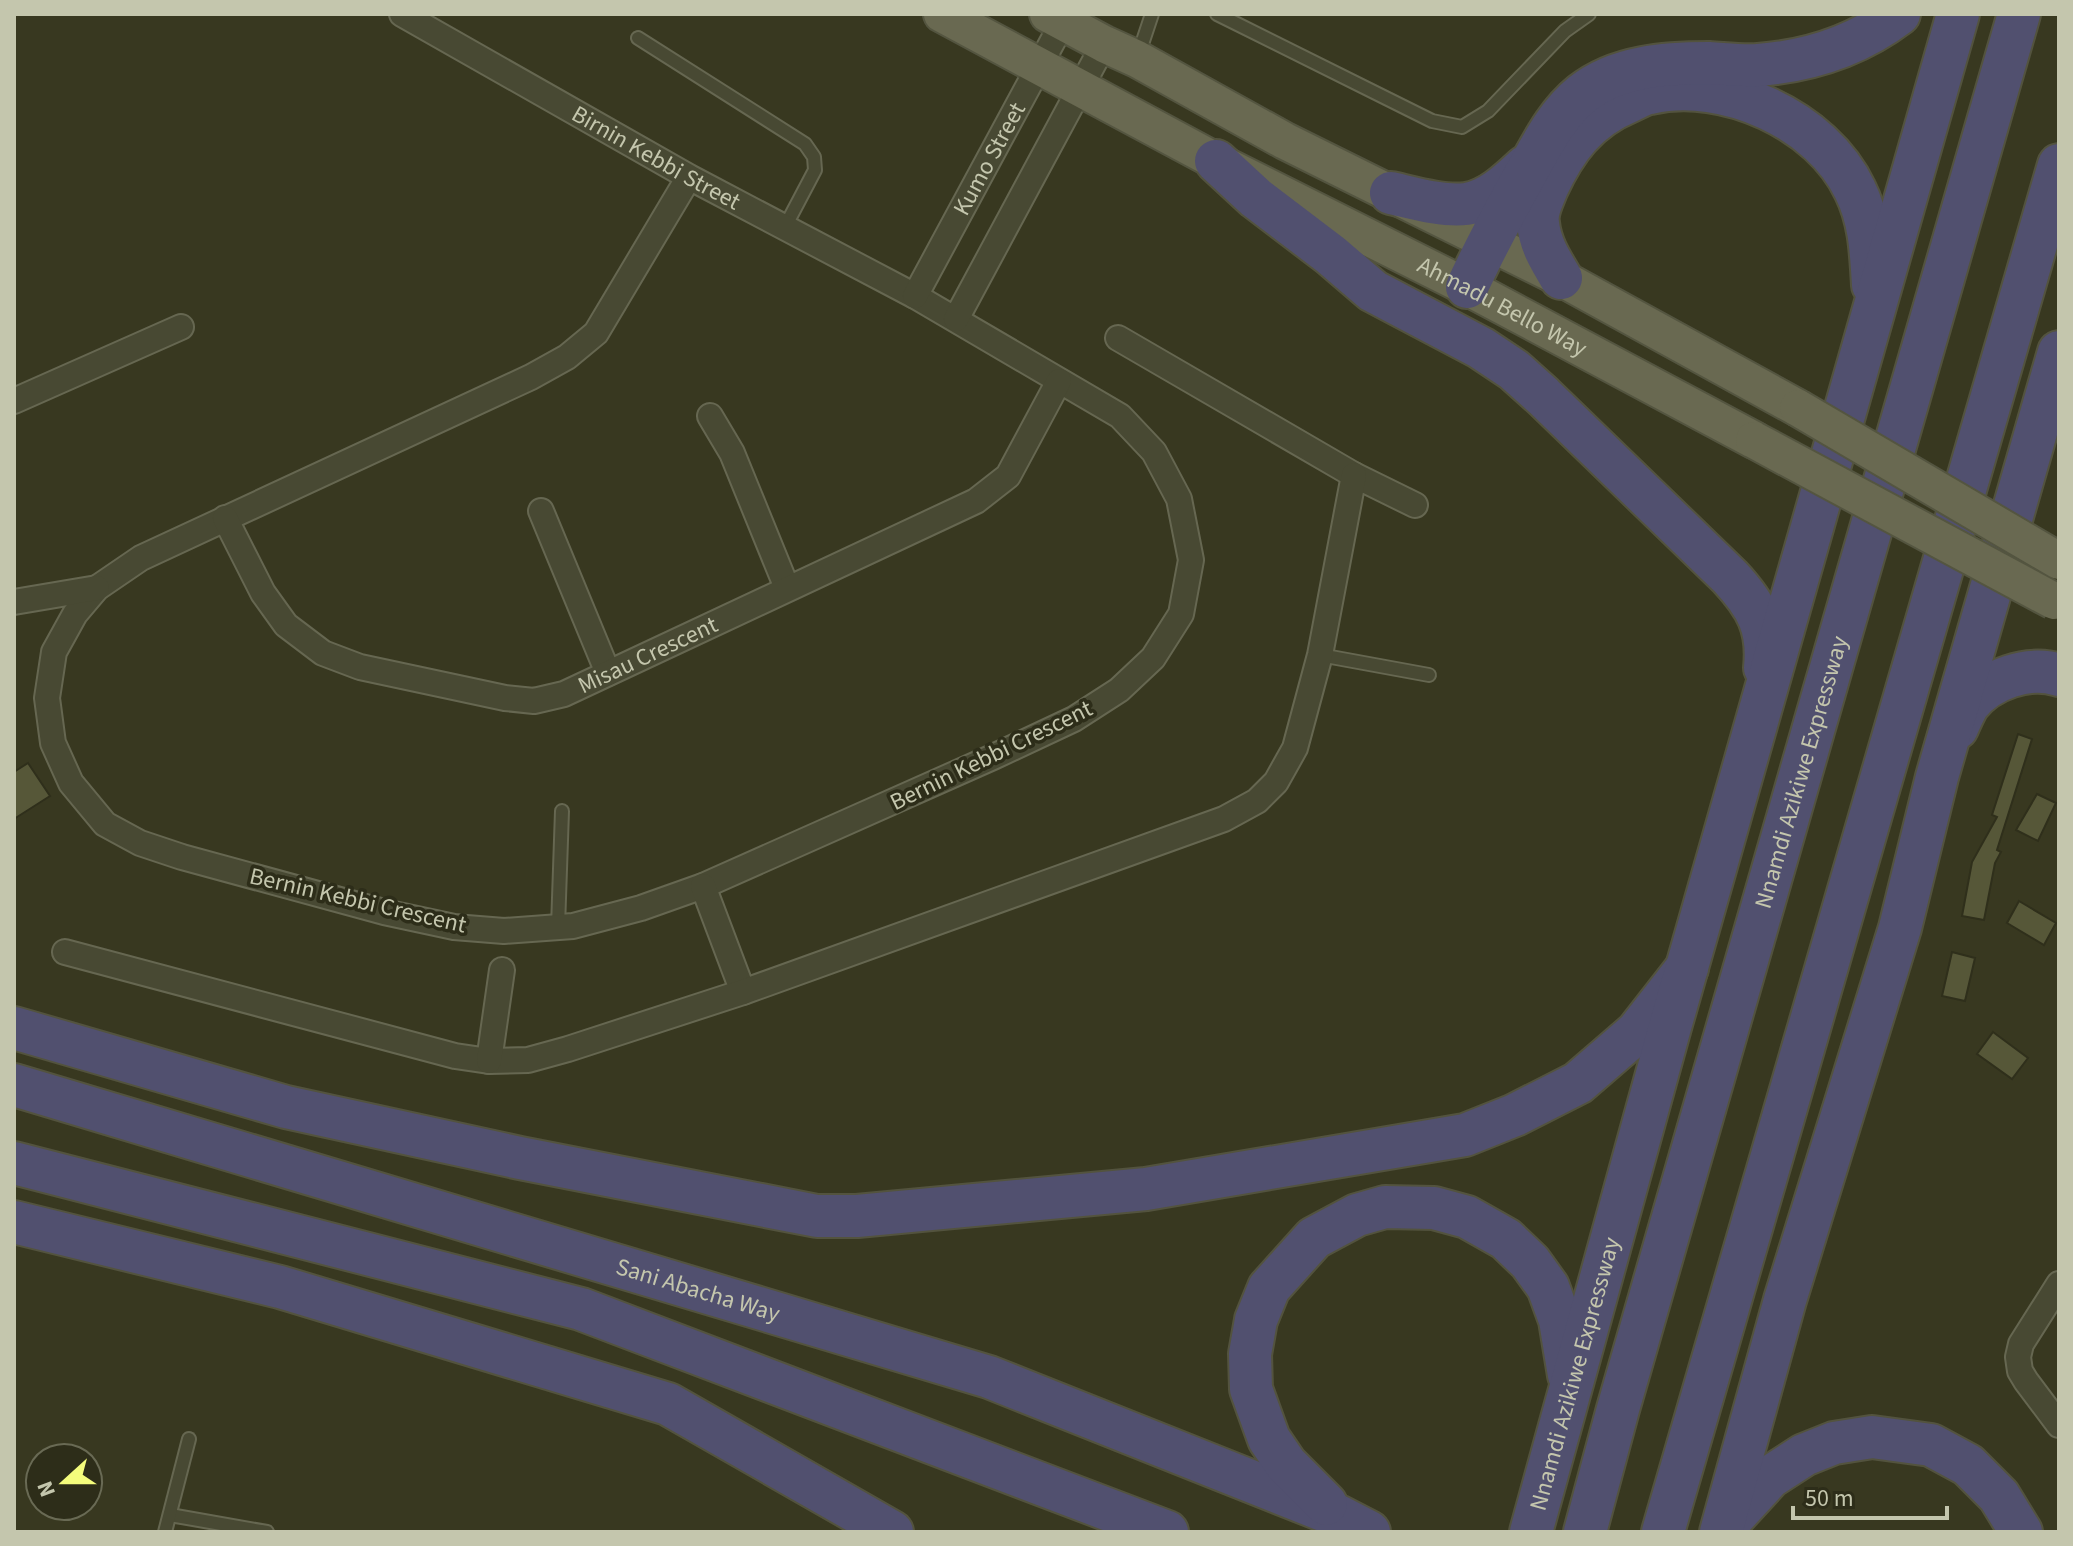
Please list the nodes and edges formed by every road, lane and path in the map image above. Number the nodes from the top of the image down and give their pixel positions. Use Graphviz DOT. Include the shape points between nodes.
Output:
graph roads {
  1 [pos="402,14"];
  2 [pos="942,14"];
  3 [pos="1152,14"];
  4 [pos="1217,14"];
  5 [pos="1589,14"];
  6 [pos="1899,14"];
  7 [pos="1958,14"];
  8 [pos="2019,14"];
  9 [pos="1056,18"];
  10 [pos="638,38"];
  11 [pos="1104,44"];
  12 [pos="1137,59"];
  13 [pos="1040,67"];
  14 [pos="1081,90"];
  15 [pos="1216,161"];
  16 [pos="1532,161"];
  17 [pos="2059,165"];
  18 [pos="689,177"];
  19 [pos="1391,193"];
  20 [pos="785,227"];
  21 [pos="1489,240"];
  22 [pos="1561,278"];
  23 [pos="1467,287"];
  24 [pos="915,296"];
  25 [pos="956,319"];
  26 [pos="181,327"];
  27 [pos="1868,335"];
  28 [pos="1118,338"];
  29 [pos="2057,362"];
  30 [pos="1059,381"];
  31 [pos="14,401"];
  32 [pos="710,416"];
  33 [pos="1354,475"];
  34 [pos="1415,505"];
  35 [pos="541,511"];
  36 [pos="225,518"];
  37 [pos="2059,561"];
  38 [pos="97,588"];
  39 [pos="787,588"];
  40 [pos="14,602"];
  41 [pos="2056,603"];
  42 [pos="1320,655"];
  43 [pos="608,673"];
  44 [pos="1429,675"];
  45 [pos="2059,675"];
  46 [pos="1758,723"];
  47 [pos="1937,777"];
  48 [pos="562,811"];
  49 [pos="703,886"];
  50 [pos="558,927"];
  51 [pos="65,952"];
  52 [pos="1687,968"];
  53 [pos="502,970"];
  54 [pos="743,992"];
  55 [pos="1670,1027"];
  56 [pos="14,1028"];
  57 [pos="489,1061"];
  58 [pos="14,1082"];
  59 [pos="286,1107"];
  60 [pos="33,1169"];
  61 [pos="14,1222"];
  62 [pos="2059,1284"];
  63 [pos="280,1287"];
  64 [pos="1785,1300"];
  65 [pos="1571,1387"];
  66 [pos="1618,1409"];
  67 [pos="2059,1425"];
  68 [pos="189,1439"];
  69 [pos="170,1515"];
  70 [pos="1354,1524"];
  71 [pos="1722,1530"];
  72 [pos="165,1532"];
  73 [pos="267,1532"];
  74 [pos="892,1532"];
  75 [pos="1167,1532"];
  76 [pos="1531,1532"];
  77 [pos="1585,1532"];
  78 [pos="1666,1532"];
  79 [pos="2021,1532"];
  1 -- 18 [label="street, Birnin Kebbi Street"];
  2 -- 13 [label="main road, Ahmadu Bello Way"];
  3 -- 12 [label="lane"];
  4 -- 5 [label="lane" via="1432,121 1462,127 1488,111 1565,31"];
  6 -- 16 [label="highway" via="1860,39 1796,61 1668,65 1608,78 1555,121"];
  7 -- 27 [label="highway, Nnamdi Azikiwe Expressway"];
  8 -- 66 [label="highway, Nnamdi Azikiwe Expressway"];
  9 -- 11 [label="main road, Ahmadu Bello Way"];
  9 -- 13 [label="street, Kumo Street"];
  10 -- 20 [label="lane" via="805,144 815,170"];
  11 -- 12 [label="main road, Ahmadu Bello Way"];
  11 -- 14 [label="street"];
  12 -- 19 [label="main road, Ahmadu Bello Way"];
  13 -- 14 [label="main road, Ahmadu Bello Way"];
  13 -- 24 [label="street, Kumo Street"];
  14 -- 15 [label="main road, Ahmadu Bello Way"];
  14 -- 25 [label="street"];
  15 -- 23 [label="main road, Ahmadu Bello Way"];
  15 -- 46 [label="highway" via="1373,291 1514,370 1730,577 1760,617 1766,639"];
  16 -- 19 [label="highway" via="1489,196 1467,204"];
  16 -- 21 [label="highway"];
  17 -- 78 [label="highway"];
  18 -- 20 [label="street, Birnin Kebbi Street"];
  18 -- 36 [label="street, Bernin Kebbi Crescent" via="596,333 567,357"];
  19 -- 21 [label="main road, Ahmadu Bello Way"];
  20 -- 24 [label="street, Birnin Kebbi Street"];
  21 -- 22 [label="main road, Ahmadu Bello Way"];
  21 -- 23 [label="highway"];
  22 -- 27 [label="highway" via="1542,244 1537,220 1559,164 1579,136 1612,109 1649,93 1690,89 1726,95 1788,117 1818,141 1855,189 1867,220 1871,258"];
  22 -- 37 [label="main road, Ahmadu Bello Way, bridge" via="1798,408"];
  23 -- 41 [label="main road, Ahmadu Bello Way, bridge"];
  24 -- 25 [label="street, Bernin Kebbi Crescent"];
  25 -- 30 [label="street, Bernin Kebbi Crescent"];
  26 -- 31 [label="street"];
  27 -- 46 [label="highway, Nnamdi Azikiwe Expressway"];
  28 -- 33 [label="street"];
  29 -- 47 [label="highway"];
  30 -- 39 [label="street, Misau Crescent" via="1008,476 976,501"];
  30 -- 49 [label="street, Bernin Kebbi Crescent" via="1120,416 1154,452 1179,499 1191,560 1181,614 1153,658 1119,690 1074,719"];
  32 -- 39 [label="street" via="732,453"];
  33 -- 34 [label="street"];
  33 -- 42 [label="street"];
  35 -- 43 [label="street"];
  36 -- 38 [label="street, Bernin Kebbi Crescent" via="141,558"];
  36 -- 43 [label="street, Misau Crescent" via="263,593 286,625 323,653 360,667 534,701 564,694"];
  38 -- 40 [label="street"];
  38 -- 50 [label="street, Bernin Kebbi Crescent" via="54,652 47,698 53,743 71,783 105,824 182,857 384,912 454,927"];
  39 -- 43 [label="street, Misau Crescent"];
  42 -- 44 [label="lane"];
  42 -- 54 [label="street" via="1295,748 1276,782 1257,801 1224,819"];
  45 -- 47 [label="highway" via="2031,671 1984,691 1968,705"];
  46 -- 52 [label="highway, Nnamdi Azikiwe Expressway"];
  47 -- 64 [label="highway" via="1900,928"];
  48 -- 50 [label="lane"];
  49 -- 50 [label="street, Bernin Kebbi Crescent" via="641,908"];
  49 -- 54 [label="street"];
  51 -- 57 [label="street"];
  52 -- 55 [label="highway, Nnamdi Azikiwe Expressway"];
  52 -- 59 [label="highway" via="1637,1032 1578,1083 1515,1115 1465,1135 1146,1189 817,1216"];
  53 -- 57 [label="street"];
  54 -- 57 [label="street" via="528,1060"];
  55 -- 65 [label="highway, Nnamdi Azikiwe Expressway"];
  55 -- 66 [label="highway"];
  56 -- 59 [label="highway"];
  58 -- 59 [label="highway"];
  58 -- 70 [label="highway, Sani Abacha Way" via="989,1377"];
  60 -- 63 [label="highway"];
  60 -- 75 [label="highway" via="581,1309"];
  61 -- 63 [label="highway"];
  62 -- 67 [label="street" via="2018,1357 2026,1381"];
  63 -- 74 [label="highway" via="668,1404"];
  64 -- 71 [label="highway"];
  64 -- 78 [label="highway"];
  65 -- 70 [label="highway" via="1560,1320 1548,1287 1506,1239 1467,1217 1434,1208 1397,1207 1357,1215 1314,1238 1269,1288 1256,1320 1251,1389 1269,1439 1286,1464"];
  65 -- 76 [label="highway, Nnamdi Azikiwe Expressway"];
  66 -- 77 [label="highway, Nnamdi Azikiwe Expressway"];
  68 -- 69 [label="lane"];
  69 -- 72 [label="lane"];
  69 -- 73 [label="lane"];
  71 -- 79 [label="highway" via="1770,1477 1804,1455 1872,1437 1931,1445 1968,1465 1999,1496"];
}
